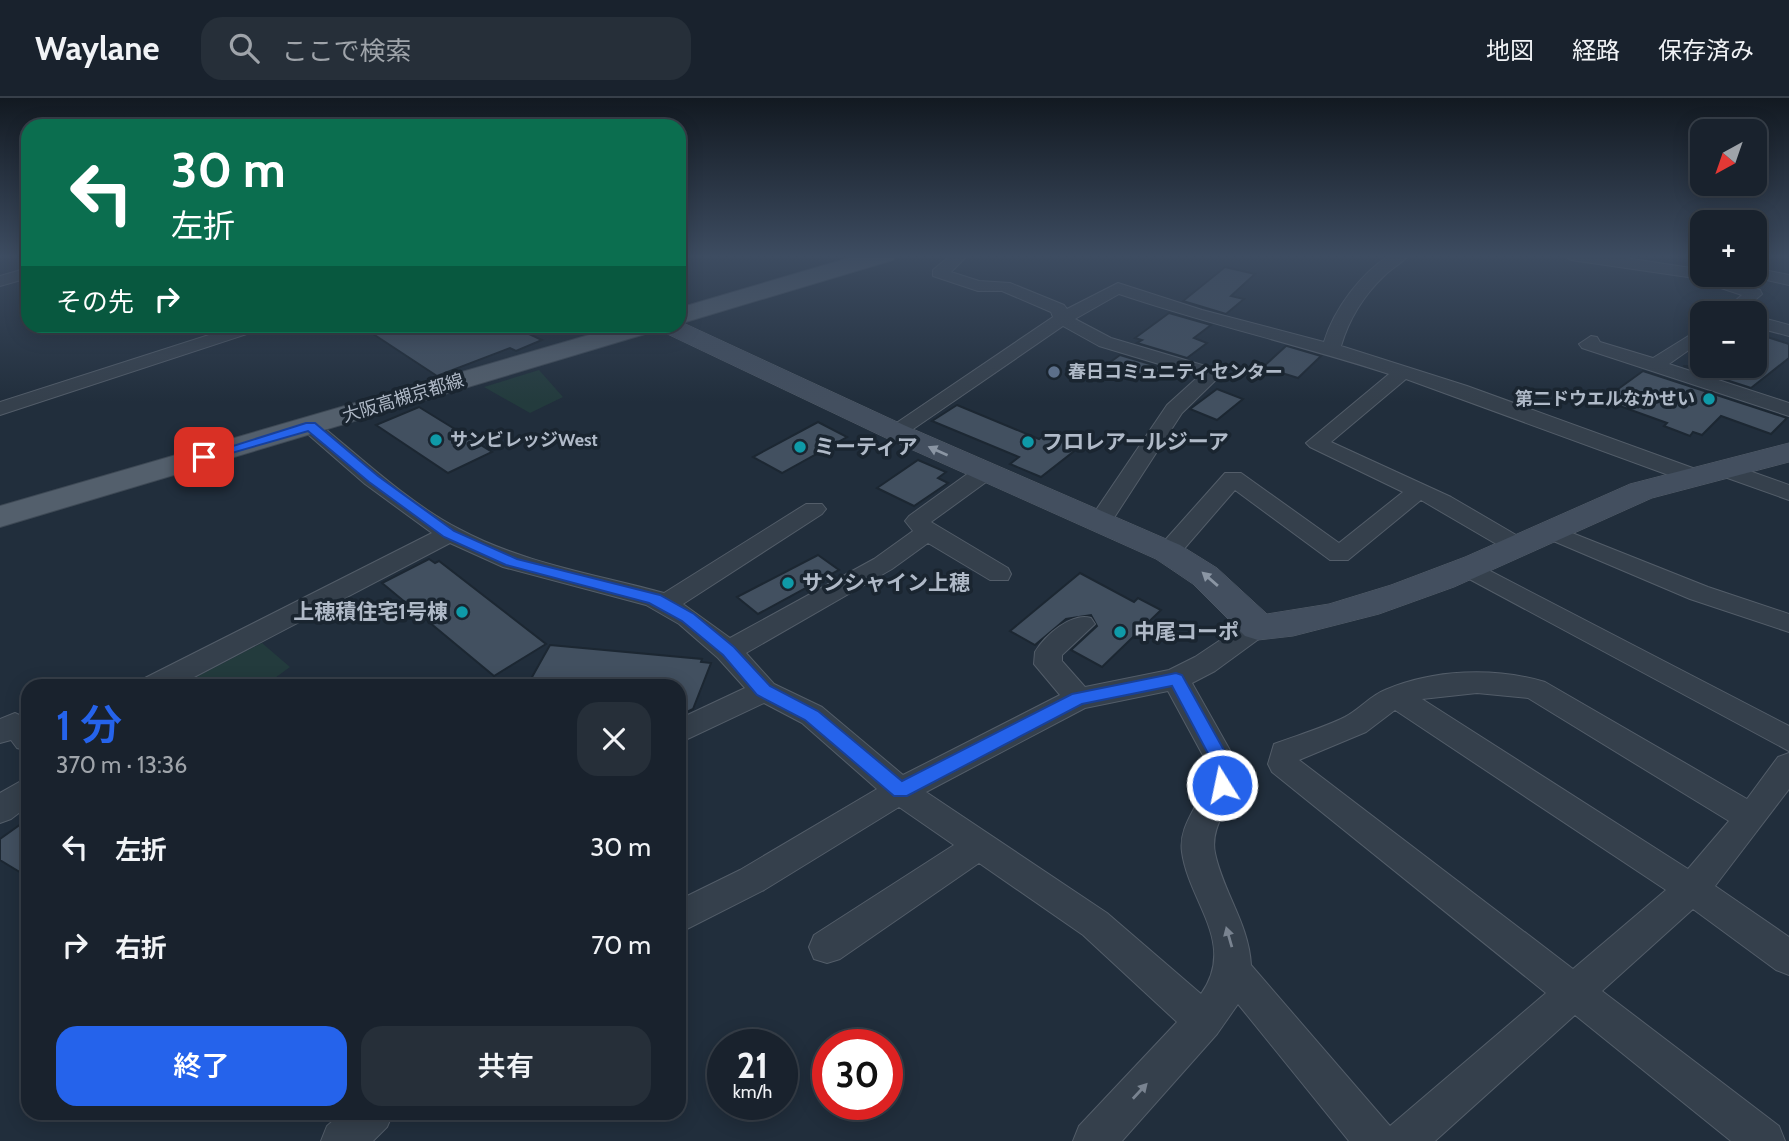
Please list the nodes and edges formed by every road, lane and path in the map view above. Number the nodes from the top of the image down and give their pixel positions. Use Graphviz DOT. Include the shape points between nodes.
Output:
graph roads {
  1 [pos="722,304"];
  2 [pos="1045,304"];
  3 [pos="1090,304"];
  4 [pos="1165,304"];
  5 [pos="1353,304"];
  6 [pos="686,314"];
  7 [pos="1062,319"];
  8 [pos="1767,324"];
  9 [pos="1789,331"];
  10 [pos="232,333"];
  11 [pos="622,333"];
  12 [pos="685,333"];
  13 [pos="1690,340"];
  14 [pos="1591,341"];
  15 [pos="1331,349"];
  16 [pos="1655,365"];
  17 [pos="1403,372"];
  18 [pos="0,409"];
  19 [pos="1789,410"];
  20 [pos="310,426"];
  21 [pos="896,432"];
  22 [pos="1789,452"];
  23 [pos="1727,470"];
  24 [pos="985,472"];
  25 [pos="1693,476"];
  26 [pos="1417,492"];
  27 [pos="1789,493"];
  28 [pos="814,509"];
  29 [pos="0,517"];
  30 [pos="1100,522"];
  31 [pos="927,532"];
  32 [pos="1552,532"];
  33 [pos="449,534"];
  34 [pos="1519,547"];
  35 [pos="1168,552"];
  36 [pos="1469,568"];
  37 [pos="998,575"];
  38 [pos="665,604"];
  39 [pos="1789,623"];
  40 [pos="1082,624"];
  41 [pos="1258,627"];
  42 [pos="728,651"];
  43 [pos="167,679"];
  44 [pos="1176,679"];
  45 [pos="764,691"];
  46 [pos="1397,697"];
  47 [pos="1078,699"];
  48 [pos="686,729"];
  49 [pos="21,731"];
  50 [pos="0,732"];
  51 [pos="1789,740"];
  52 [pos="1789,765"];
  53 [pos="901,791"];
  54 [pos="21,794"];
  55 [pos="0,810"];
  56 [pos="1752,818"];
  57 [pos="980,845"];
  58 [pos="1692,889"];
  59 [pos="686,913"];
  60 [pos="827,947"];
  61 [pos="1789,958"];
  62 [pos="1233,971"];
  63 [pos="1575,993"];
  64 [pos="1204,1021"];
  65 [pos="365,1120"];
  66 [pos="342,1141"];
  67 [pos="1094,1141"];
  68 [pos="1376,1141"];
  69 [pos="1404,1141"];
  70 [pos="1764,1141"];
  1 -- 6 [label="main road"];
  2 -- 7 [label="street" via="1058,309"];
  3 -- 7 [label="street"];
  4 -- 15 [label="street"];
  5 -- 15 [label="street"];
  7 -- 21 [label="street"];
  7 -- 30 [label="street" via="1105,341 1212,374 1174,409"];
  8 -- 9 [label="street"];
  10 -- 18 [label="street"];
  11 -- 20 [label="main road, 大阪高槻京都線"];
  12 -- 21 [label="street"];
  13 -- 16 [label="street"];
  14 -- 16 [label="street" via="1588,344"];
  15 -- 17 [label="street"];
  16 -- 19 [label="street"];
  17 -- 25 [label="street"];
  17 -- 26 [label="street" via="1317,443"];
  20 -- 29 [label="main road, 大阪高槻京都線"];
  20 -- 33 [label="street"];
  24 -- 21 [label="street, one-way"];
  22 -- 23 [label="street"];
  23 -- 25 [label="street"];
  23 -- 27 [label="street"];
  24 -- 30 [label="street"];
  24 -- 31 [label="street" via="917,521"];
  25 -- 32 [label="street" via="1605,506"];
  26 -- 34 [label="street" via="1443,502"];
  26 -- 35 [label="street" via="1339,555 1233,478"];
  28 -- 38 [label="street"];
  30 -- 35 [label="street"];
  31 -- 37 [label="street"];
  31 -- 42 [label="street" via="883,564"];
  32 -- 34 [label="street"];
  32 -- 39 [label="street" via="1740,610"];
  33 -- 38 [label="street" via="512,562"];
  33 -- 43 [label="street"];
  34 -- 36 [label="street"];
  41 -- 35 [label="street, one-way" via="1213,580"];
  36 -- 41 [label="street" via="1367,605"];
  36 -- 51 [label="street"];
  38 -- 42 [label="street"];
  40 -- 47 [label="street" via="1049,652 1048,664"];
  41 -- 44 [label="street"];
  42 -- 45 [label="street"];
  44 -- 47 [label="street"];
  62 -- 44 [label="street, one-way" via="1232,943 1198,851 1202,825 1224,773"];
  45 -- 48 [label="street"];
  45 -- 53 [label="street" via="812,715"];
  46 -- 56 [label="street" via="1438,686 1520,685 1535,689"];
  46 -- 58 [label="street"];
  46 -- 63 [label="street" via="1357,723 1285,752 1283,764"];
  47 -- 53 [label="street"];
  49 -- 50 [label="street" via="15,724"];
  52 -- 56 [label="street"];
  53 -- 57 [label="street"];
  53 -- 59 [label="street" via="752,880"];
  54 -- 55 [label="street"];
  56 -- 58 [label="street"];
  57 -- 60 [label="street"];
  57 -- 64 [label="street" via="1095,924"];
  58 -- 61 [label="street"];
  58 -- 63 [label="street"];
  62 -- 64 [label="street"];
  62 -- 68 [label="street"];
  63 -- 69 [label="street"];
  63 -- 70 [label="street"];
  67 -- 64 [label="street, one-way"];
  65 -- 66 [label="street"];
}
